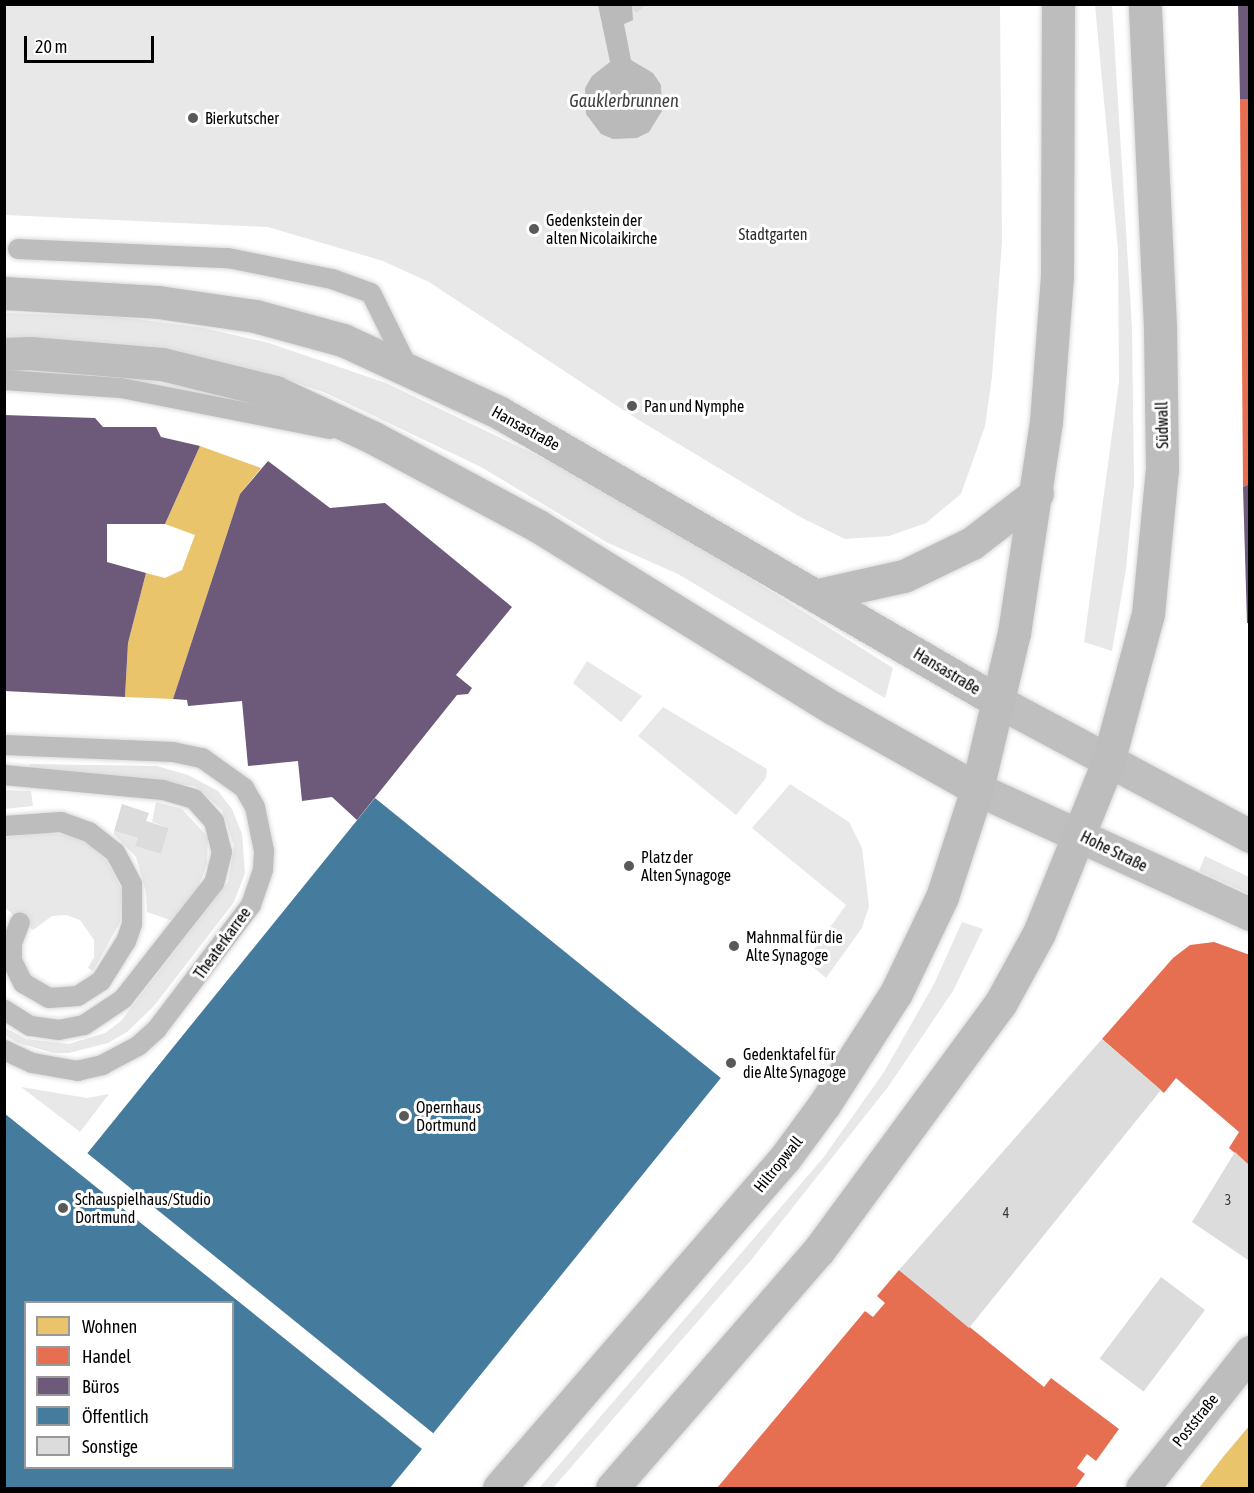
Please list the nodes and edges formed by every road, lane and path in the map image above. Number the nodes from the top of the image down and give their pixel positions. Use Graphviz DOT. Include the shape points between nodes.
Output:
graph roads {
  1 [pos="1058,4"];
  2 [pos="1145,4"];
  3 [pos="18,249"];
  4 [pos="4,293"];
  5 [pos="4,354"];
  6 [pos="408,368"];
  7 [pos="4,380"];
  8 [pos="374,438"];
  9 [pos="1037,493"];
  10 [pos="818,595"];
  11 [pos="999,702"];
  12 [pos="4,745"];
  13 [pos="1108,762"];
  14 [pos="4,775"];
  15 [pos="977,789"];
  16 [pos="4,826"];
  17 [pos="1080,835"];
  18 [pos="1250,836"];
  19 [pos="1250,914"];
  20 [pos="20,922"];
  21 [pos="4,1010"];
  22 [pos="4,1050"];
  23 [pos="1250,1352"];
  24 [pos="499,1488"];
  25 [pos="612,1488"];
  26 [pos="1142,1488"];
  1 -- 9 [label="main road" via="1057,277"];
  2 -- 13 [label="main road, Südwall" via="1160,327 1162,469 1148,614"];
  3 -- 6 [label="lane" via="228,258 332,279 371,293"];
  4 -- 6 [label="main road, Hansastraße" via="159,302 255,315 343,340"];
  5 -- 8 [label="main road" via="162,364 275,392"];
  6 -- 10 [label="main road, Hansastraße" via="500,413"];
  7 -- 8 [label="lane" via="122,388"];
  8 -- 15 [label="main road" via="538,526 833,708"];
  9 -- 10 [label="main road" via="972,543 904,576"];
  9 -- 11 [label="main road"];
  10 -- 11 [label="main road, Hansastraße"];
  11 -- 13 [label="main road"];
  11 -- 15 [label="main road"];
  12 -- 22 [label="lane, Theaterkarree" via="173,752 202,758 244,788 255,807 264,850 263,870 250,905 157,1029 138,1046 103,1065 78,1071 32,1063"];
  13 -- 17 [label="main road, Südwall"];
  13 -- 18 [label="main road"];
  14 -- 21 [label="lane" via="163,790 194,799 214,821 222,852 214,883 123,999 84,1025 59,1030 30,1026"];
  15 -- 17 [label="main road, Hohe Straße"];
  15 -- 24 [label="main road, Hiltropwall" via="942,897 896,993 863,1049 785,1158"];
  16 -- 20 [label="lane" via="61,822 89,832 115,852 132,884 132,924 126,940 101,981 78,996 49,998 23,983 12,960 12,943"];
  17 -- 19 [label="main road, Hohe Straße"];
  17 -- 25 [label="main road" via="1034,942 1000,1004 961,1059 819,1250"];
  23 -- 26 [label="main road, Poststraße"];
}
